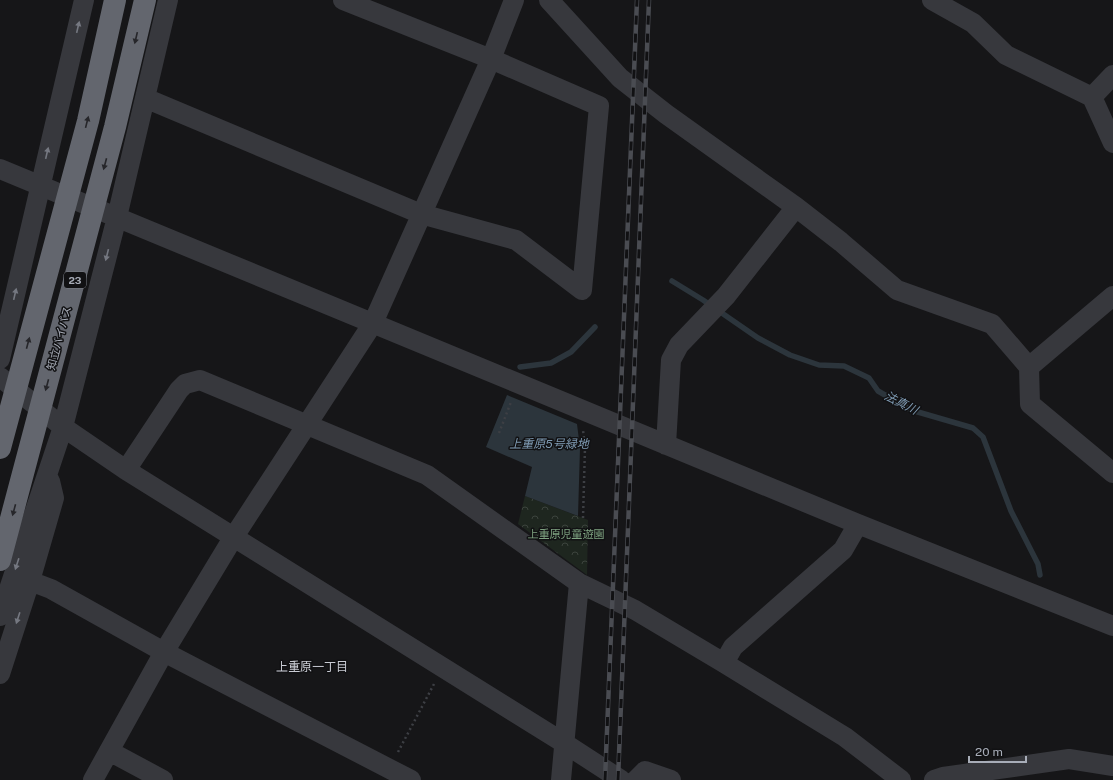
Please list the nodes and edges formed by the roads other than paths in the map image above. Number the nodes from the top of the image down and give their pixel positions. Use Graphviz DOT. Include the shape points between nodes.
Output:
graph roads {
  1 [pos="84,0"];
  2 [pos="115,0"];
  3 [pos="145,0"];
  4 [pos="168,0"];
  5 [pos="343,0"];
  6 [pos="514,0"];
  7 [pos="548,0"];
  8 [pos="932,0"];
  9 [pos="491,59"];
  10 [pos="1113,75"];
  11 [pos="1092,97"];
  12 [pos="145,98"];
  13 [pos="1113,143"];
  14 [pos="0,169"];
  15 [pos="40,186"];
  16 [pos="796,207"];
  17 [pos="420,214"];
  18 [pos="117,217"];
  19 [pos="1113,296"];
  20 [pos="373,323"];
  21 [pos="0,359"];
  22 [pos="1029,368"];
  23 [pos="0,377"];
  24 [pos="307,425"];
  25 [pos="63,427"];
  26 [pos="666,445"];
  27 [pos="0,448"];
  28 [pos="126,470"];
  29 [pos="48,471"];
  30 [pos="1113,473"];
  31 [pos="858,524"];
  32 [pos="233,538"];
  33 [pos="0,560"];
  34 [pos="30,581"];
  35 [pos="579,583"];
  36 [pos="0,616"];
  37 [pos="1113,626"];
  38 [pos="164,652"];
  39 [pos="724,663"];
  40 [pos="0,674"];
  41 [pos="564,743"];
  42 [pos="109,751"];
  43 [pos="1113,766"];
  44 [pos="92,780"];
  45 [pos="163,780"];
  46 [pos="411,780"];
  47 [pos="561,780"];
  48 [pos="621,780"];
  49 [pos="636,780"];
  50 [pos="672,780"];
  51 [pos="901,780"];
  52 [pos="934,780"];
  15 -- 1 [label="street, one-way"];
  27 -- 2 [label="highway, 23, one-way" via="88,120"];
  3 -- 33 [label="highway, 知立バイパス / 23, one-way" via="115,127"];
  4 -- 12 [label="street"];
  5 -- 9 [label="street"];
  6 -- 9 [label="street"];
  7 -- 16 [label="street" via="620,78"];
  8 -- 11 [label="street" via="973,23 1006,55"];
  9 -- 17 [label="street"];
  9 -- 17 [label="street" via="599,106 582,290 516,240"];
  10 -- 11 [label="street"];
  11 -- 13 [label="street"];
  12 -- 17 [label="street"];
  12 -- 18 [label="street"];
  14 -- 15 [label="street"];
  15 -- 18 [label="street"];
  21 -- 15 [label="street, one-way"];
  16 -- 22 [label="street" via="897,290 992,324"];
  16 -- 26 [label="street" via="726,296 679,345 671,360"];
  17 -- 20 [label="street"];
  18 -- 20 [label="street"];
  18 -- 25 [label="street, one-way"];
  19 -- 22 [label="street"];
  20 -- 24 [label="street"];
  20 -- 26 [label="street"];
  22 -- 30 [label="street" via="1030,404"];
  23 -- 25 [label="street"];
  24 -- 28 [label="street" via="200,380 185,384 179,390"];
  24 -- 32 [label="street"];
  24 -- 35 [label="street" via="427,475"];
  25 -- 28 [label="street"];
  25 -- 29 [label="street"];
  26 -- 31 [label="street"];
  28 -- 32 [label="street"];
  29 -- 34 [label="street" via="54,498"];
  29 -- 36 [label="street, one-way"];
  31 -- 37 [label="street"];
  31 -- 39 [label="street" via="843,550 733,647"];
  32 -- 38 [label="street"];
  32 -- 41 [label="street"];
  34 -- 38 [label="street" via="51,589"];
  34 -- 40 [label="street, one-way"];
  35 -- 39 [label="street" via="635,610"];
  35 -- 41 [label="street"];
  38 -- 42 [label="street"];
  38 -- 46 [label="street"];
  39 -- 51 [label="street" via="844,737"];
  41 -- 47 [label="street"];
  41 -- 48 [label="street"];
  42 -- 44 [label="street"];
  42 -- 45 [label="street"];
  43 -- 52 [label="street" via="1069,760"];
  49 -- 50 [label="street" via="645,771"];
}
